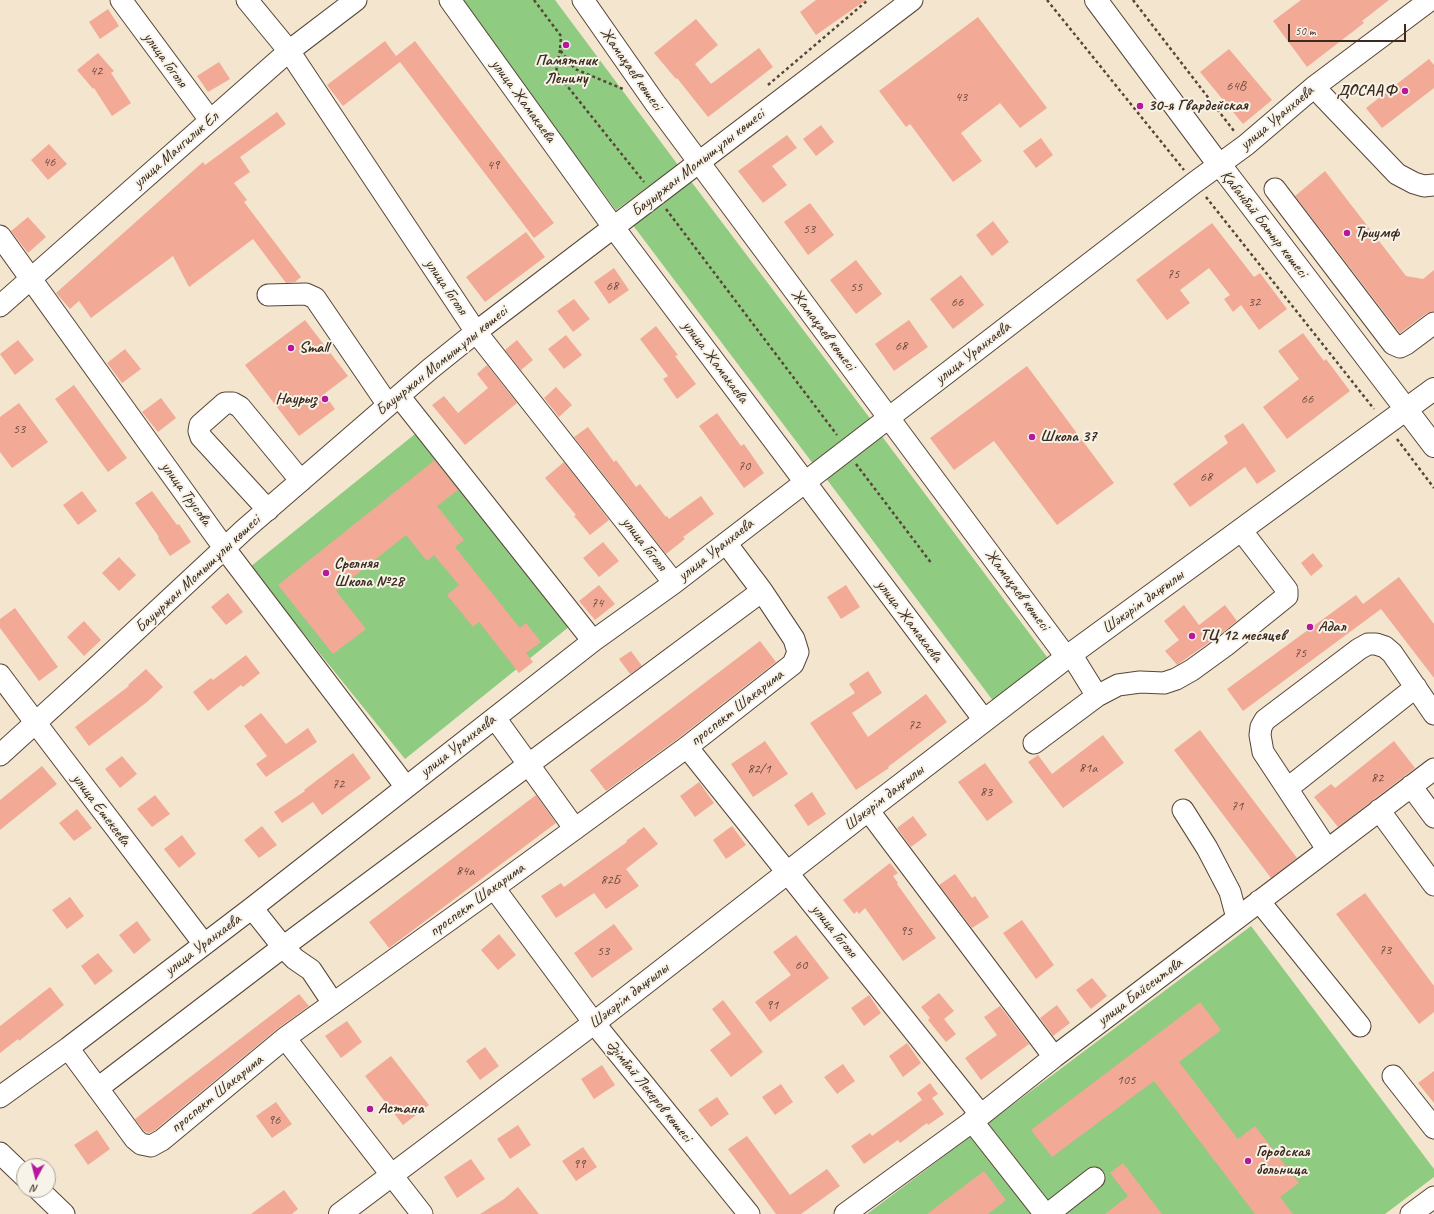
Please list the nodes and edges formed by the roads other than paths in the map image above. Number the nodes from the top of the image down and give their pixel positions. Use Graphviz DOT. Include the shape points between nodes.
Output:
graph roads {
  1 [pos="121,0"];
  2 [pos="247,0"];
  3 [pos="356,0"];
  4 [pos="450,0"];
  5 [pos="583,0"];
  6 [pos="912,0"];
  7 [pos="1096,0"];
  8 [pos="1430,0"];
  9 [pos="289,51"];
  10 [pos="1314,87"];
  11 [pos="210,120"];
  12 [pos="698,162"];
  13 [pos="1219,165"];
  14 [pos="1434,185"];
  15 [pos="1275,189"];
  16 [pos="614,228"];
  17 [pos="0,236"];
  18 [pos="31,278"];
  19 [pos="268,295"];
  20 [pos="0,306"];
  21 [pos="1434,323"];
  22 [pos="476,332"];
  23 [pos="1434,388"];
  24 [pos="393,401"];
  25 [pos="1407,409"];
  26 [pos="889,418"];
  27 [pos="1434,446"];
  28 [pos="301,480"];
  29 [pos="805,482"];
  30 [pos="268,510"];
  31 [pos="1241,530"];
  32 [pos="726,542"];
  33 [pos="225,549"];
  34 [pos="674,583"];
  35 [pos="762,591"];
  36 [pos="593,641"];
  37 [pos="1069,656"];
  38 [pos="0,675"];
  39 [pos="1416,687"];
  40 [pos="1097,696"];
  41 [pos="1434,714"];
  42 [pos="495,718"];
  43 [pos="984,720"];
  44 [pos="34,722"];
  45 [pos="1034,743"];
  46 [pos="687,747"];
  47 [pos="0,755"];
  48 [pos="529,765"];
  49 [pos="1434,769"];
  50 [pos="1411,786"];
  51 [pos="406,787"];
  52 [pos="1288,788"];
  53 [pos="868,810"];
  54 [pos="1183,810"];
  55 [pos="1379,810"];
  56 [pos="1434,817"];
  57 [pos="575,829"];
  58 [pos="1327,849"];
  59 [pos="788,873"];
  60 [pos="1434,885"];
  61 [pos="494,888"];
  62 [pos="1259,901"];
  63 [pos="252,908"];
  64 [pos="1237,918"];
  65 [pos="204,944"];
  66 [pos="282,947"];
  67 [pos="333,1003"];
  68 [pos="594,1023"];
  69 [pos="1360,1026"];
  70 [pos="285,1038"];
  71 [pos="68,1048"];
  72 [pos="1054,1057"];
  73 [pos="1393,1076"];
  74 [pos="98,1088"];
  75 [pos="0,1097"];
  76 [pos="976,1118"];
  77 [pos="1434,1128"];
  78 [pos="0,1153"];
  79 [pos="16,1168"];
  80 [pos="391,1175"];
  81 [pos="1094,1178"];
  82 [pos="1434,1197"];
  83 [pos="47,1198"];
  84 [pos="64,1214"];
  85 [pos="340,1214"];
  86 [pos="422,1214"];
  87 [pos="749,1214"];
  88 [pos="845,1214"];
  89 [pos="1046,1214"];
  90 [pos="1411,1214"];
  1 -- 11 [label="street, улица Гоголя"];
  2 -- 9 [label="street, улица Гоголя"];
  3 -- 9 [label="street, улица Мангилик Ел"];
  4 -- 16 [label="street, улица Жамакаева"];
  5 -- 12 [label="street, Жамақаев көшесі"];
  6 -- 12 [label="street, Бауыржан Момышұлы көшесі"];
  7 -- 13 [label="main road, Қабанбай Батыр көшесі"];
  8 -- 10 [label="street, улица Уранхаева"];
  9 -- 11 [label="street, улица Мангилик Ел"];
  9 -- 22 [label="street, улица Гоголя"];
  10 -- 13 [label="street, улица Уранхаева"];
  10 -- 14 [label="street" via="1397,174 1424,186"];
  11 -- 18 [label="street, улица Мангилик Ел"];
  12 -- 16 [label="street, Бауыржан Момышұлы көшесі"];
  12 -- 26 [label="street, Жамақаев көшесі"];
  13 -- 25 [label="main road, Қабанбай Батыр көшесі"];
  13 -- 26 [label="street, улица Уранхаева"];
  15 -- 21 [label="street" via="1393,344 1400,347 1406,344"];
  16 -- 22 [label="street, Бауыржан Момышұлы көшесі"];
  16 -- 29 [label="street, улица Жамакаева"];
  17 -- 18 [label="street, улица Трусова"];
  18 -- 20 [label="street, улица Мангилик Ел"];
  18 -- 33 [label="street, улица Трусова"];
  19 -- 24 [label="street" via="306,294 315,298"];
  22 -- 24 [label="street, Бауыржан Момышұлы көшесі"];
  22 -- 34 [label="street, улица Гоголя"];
  23 -- 25 [label="main road, Шәкәрім даңғылы"];
  24 -- 28 [label="street, Бауыржан Момышұлы көшесі"];
  24 -- 36 [label="street"];
  25 -- 27 [label="main road, Қабанбай Батыр көшесі"];
  25 -- 31 [label="main road, Шәкәрім даңғылы"];
  26 -- 29 [label="street, улица Уранхаева"];
  26 -- 37 [label="street, Жамақаев көшесі"];
  28 -- 30 [label="street, Бауыржан Момышұлы көшесі"];
  28 -- 30 [label="street" via="240,408 233,404 225,403 200,425 201,438"];
  29 -- 32 [label="street, улица Уранхаева"];
  29 -- 43 [label="street, улица Жамакаева"];
  30 -- 33 [label="street, Бауыржан Момышұлы көшесі"];
  31 -- 37 [label="main road, Шәкәрім даңғылы"];
  31 -- 40 [label="street" via="1287,590 1287,596 1226,646 1176,679 1164,683 1140,682 1118,685"];
  32 -- 34 [label="street, улица Уранхаева"];
  32 -- 35 [label="street, проспект Шакарима"];
  33 -- 44 [label="street, Бауыржан Момышұлы көшесі"];
  33 -- 51 [label="street, улица Трусова"];
  34 -- 36 [label="street, улица Уранхаева"];
  35 -- 46 [label="street, проспект Шакарима" via="794,639 798,652 793,664"];
  35 -- 48 [label="street"];
  36 -- 42 [label="street, улица Уранхаева"];
  37 -- 40 [label="street, Жамақаев көшесі"];
  37 -- 43 [label="main road, Шәкәрім даңғылы"];
  38 -- 44 [label="street, улица Ешекеева"];
  39 -- 41 [label="street"];
  39 -- 52 [label="street"];
  39 -- 52 [label="street" via="1392,653 1385,647 1368,644 1265,720 1260,735 1263,752"];
  40 -- 45 [label="street"];
  42 -- 48 [label="street"];
  42 -- 51 [label="street, улица Уранхаева"];
  43 -- 53 [label="main road, Шәкәрім даңғылы"];
  44 -- 47 [label="street, Бауыржан Момышұлы көшесі"];
  44 -- 65 [label="street, улица Ешекеева"];
  46 -- 57 [label="street, проспект Шакарима"];
  46 -- 59 [label="street, улица Гоголя"];
  48 -- 57 [label="street"];
  48 -- 66 [label="street"];
  49 -- 50 [label="street, улица Байсеитова"];
  50 -- 55 [label="street, улица Байсеитова"];
  50 -- 56 [label="street"];
  51 -- 63 [label="street, улица Уранхаева"];
  52 -- 58 [label="street"];
  53 -- 59 [label="main road, Шәкәрім даңғылы"];
  53 -- 72 [label="street"];
  54 -- 64 [label="street" via="1230,892"];
  55 -- 58 [label="street, улица Байсеитова"];
  55 -- 60 [label="street"];
  57 -- 61 [label="street, проспект Шакарима"];
  58 -- 62 [label="street, улица Байсеитова"];
  59 -- 68 [label="main road, Шәкәрім даңғылы"];
  59 -- 76 [label="street, улица Гоголя"];
  61 -- 67 [label="street, проспект Шакарима"];
  61 -- 68 [label="street, Әзімбай Лекеров көшесі"];
  62 -- 64 [label="street, улица Байсеитова"];
  62 -- 69 [label="street"];
  63 -- 65 [label="street, улица Уранхаева"];
  63 -- 66 [label="street"];
  64 -- 72 [label="street, улица Байсеитова"];
  65 -- 71 [label="street, улица Уранхаева"];
  66 -- 67 [label="street" via="311,970"];
  66 -- 74 [label="street"];
  67 -- 70 [label="street, проспект Шакарима"];
  68 -- 80 [label="main road, Шәкәрім даңғылы"];
  68 -- 87 [label="street, Әзімбай Лекеров көшесі"];
  70 -- 74 [label="street, проспект Шакарима" via="162,1140 151,1146 140,1144 135,1139"];
  70 -- 80 [label="street"];
  71 -- 74 [label="street, проспект Шакарима"];
  71 -- 75 [label="street, улица Уранхаева"];
  72 -- 76 [label="street, улица Байсеитова"];
  73 -- 77 [label="street"];
  76 -- 88 [label="street, улица Байсеитова"];
  76 -- 89 [label="street, улица Гоголя"];
  78 -- 79 [label="street"];
  80 -- 85 [label="main road, Шәкәрім даңғылы"];
  80 -- 86 [label="street"];
  81 -- 89 [label="street"];
  82 -- 90 [label="street"];
  83 -- 84 [label="street"];
}
